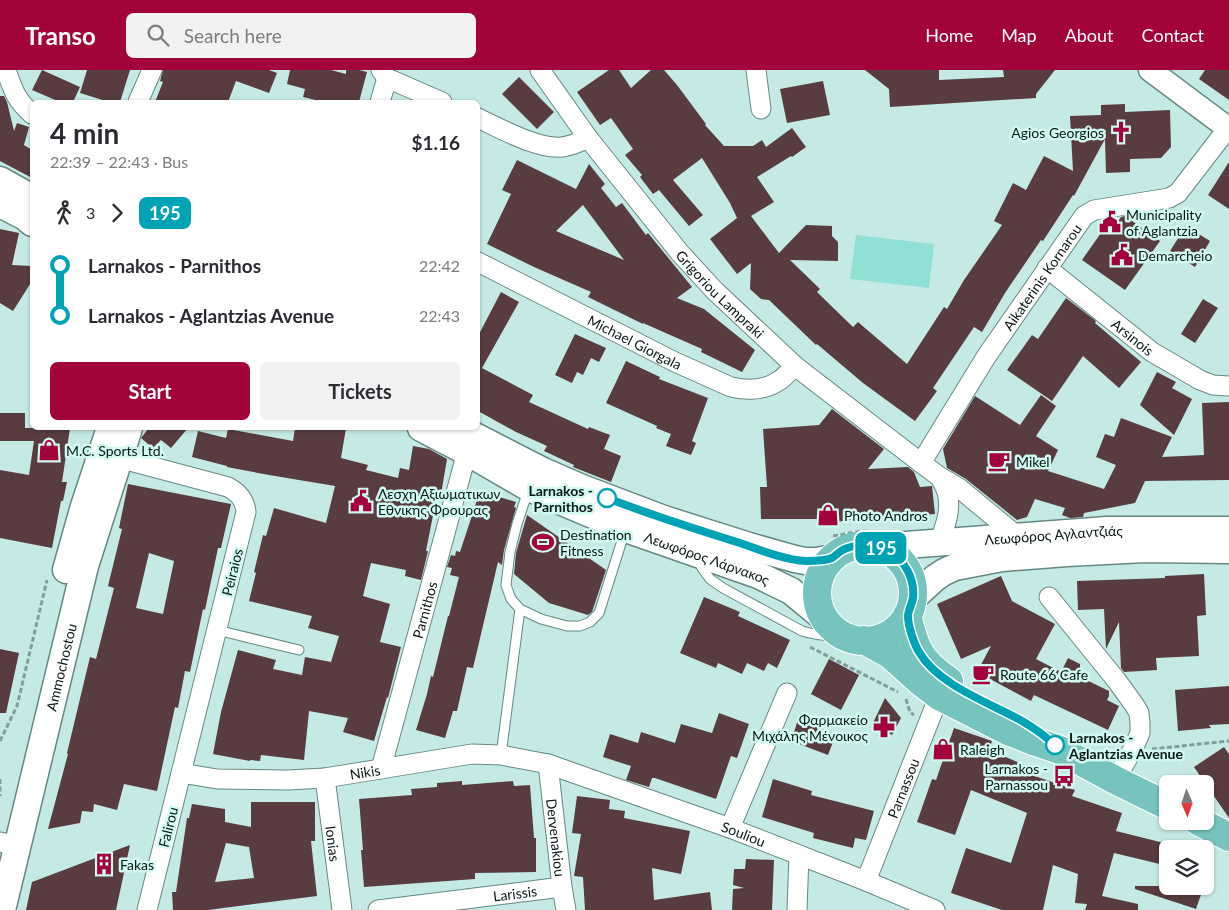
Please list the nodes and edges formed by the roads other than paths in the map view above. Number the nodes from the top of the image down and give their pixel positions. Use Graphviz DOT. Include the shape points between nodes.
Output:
graph roads {
  1 [pos="6,70"];
  2 [pos="152,70"];
  3 [pos="540,70"];
  4 [pos="756,70"];
  5 [pos="1150,70"];
  6 [pos="384,74"];
  7 [pos="139,100"];
  8 [pos="380,100"];
  9 [pos="438,100"];
  10 [pos="761,109"];
  11 [pos="30,112"];
  12 [pos="480,119"];
  13 [pos="1228,128"];
  14 [pos="588,138"];
  15 [pos="0,180"];
  16 [pos="30,197"];
  17 [pos="0,204"];
  18 [pos="30,221"];
  19 [pos="480,263"];
  20 [pos="1047,268"];
  21 [pos="795,366"];
  22 [pos="1229,386"];
  23 [pos="109,430"];
  24 [pos="128,430"];
  25 [pos="425,430"];
  26 [pos="463,430"];
  27 [pos="467,452"];
  28 [pos="118,458"];
  29 [pos="921,463"];
  30 [pos="940,477"];
  31 [pos="529,488"];
  32 [pos="626,529"];
  33 [pos="1229,530"];
  34 [pos="1017,536"];
  35 [pos="875,539"];
  36 [pos="939,543"];
  37 [pos="829,548"];
  38 [pos="1229,550"];
  39 [pos="694,551"];
  40 [pos="1049,597"];
  41 [pos="910,606"];
  42 [pos="520,609"];
  43 [pos="825,619"];
  44 [pos="217,630"];
  45 [pos="856,639"];
  46 [pos="299,650"];
  47 [pos="787,693"];
  48 [pos="939,696"];
  49 [pos="1060,750"];
  50 [pos="501,755"];
  51 [pos="548,764"];
  52 [pos="381,768"];
  53 [pos="181,773"];
  54 [pos="325,778"];
  55 [pos="1115,780"];
  56 [pos="1159,802"];
  57 [pos="730,828"];
  58 [pos="1214,829"];
  59 [pos="1229,837"];
  60 [pos="6,843"];
  61 [pos="799,855"];
  62 [pos="866,881"];
  63 [pos="562,887"];
  64 [pos="2,910"];
  65 [pos="147,910"];
  66 [pos="342,910"];
  67 [pos="378,910"];
  68 [pos="566,910"];
  69 [pos="797,910"];
  70 [pos="935,910"];
  1 -- 11 [label="street" via="17,98"];
  2 -- 7 [label="street"];
  3 -- 14 [label="street, Grigoriou Lampraki"];
  4 -- 10 [label="street"];
  5 -- 13 [label="street"];
  6 -- 8 [label="street"];
  6 -- 9 [label="street"];
  12 -- 14 [label="street" via="550,147 561,148"];
  13 -- 20 [label="street, Aikaterinis Kornarou" via="1178,193 1169,198 1094,210 1084,216"];
  14 -- 21 [label="street, Grigoriou Lampraki" via="715,291"];
  15 -- 16 [label="main road"];
  17 -- 18 [label="main road"];
  19 -- 21 [label="street, Michael Giorgala" via="731,387 753,390 767,387 781,380"];
  20 -- 22 [label="street, Arsinois" via="1152,352 1200,380"];
  20 -- 29 [label="street, Aikaterinis Kornarou" via="986,357"];
  21 -- 29 [label="street, Grigoriou Lampraki"];
  23 -- 60 [label="main road, Ammochostou" via="71,550"];
  24 -- 28 [label="main road, Ammochostou"];
  25 -- 27 [label="main road, Λεωφόρος Λάρνακος"];
  26 -- 37 [label="main road, Λεωφόρος Λάρνακος" via="543,471 664,519 805,561 817,560"];
  27 -- 31 [label="main road, Λεωφόρος Λάρνακος"];
  27 -- 52 [label="street, Parnithos"];
  28 -- 44 [label="street, Peiraios" via="228,487 238,492 244,502 244,526"];
  28 -- 60 [label="main road, Ammochostou"];
  29 -- 30 [label="street, Grigoriou Lampraki"];
  30 -- 34 [label="street, Grigoriou Lampraki" via="960,488"];
  30 -- 36 [label="street" via="949,504"];
  31 -- 32 [label="main road, Λεωφόρος Λάρνακος"];
  31 -- 42 [label="lane" via="510,552 506,585 511,599"];
  32 -- 39 [label="main road, Λεωφόρος Λάρνακος"];
  32 -- 42 [label="lane" via="599,612 590,622 567,626"];
  33 -- 34 [label="main road, Λεωφόρος Αγλαντζιάς" via="1107,530"];
  34 -- 36 [label="main road, Λεωφόρος Αγλαντζιάς"];
  35 -- 36 [label="main road, Λεωφόρος Αγλαντζιάς"];
  35 -- 37 [label="main road, Λεωφόρος Λάρνακος" via="871,545 850,547 840,552"];
  35 -- 41 [label="main road, Λεωφόρος Λάρνακος" via="904,565 913,589"];
  37 -- 43 [label="main road" via="817,593"];
  38 -- 41 [label="main road, Λεωφόρος Αγλαντζιάς" via="1145,549 1002,558 944,572"];
  39 -- 43 [label="main road, Λεωφόρος Λάρνακος" via="779,584"];
  39 -- 45 [label="lane" via="710,579 802,631"];
  40 -- 55 [label="street" via="1139,713 1140,733"];
  41 -- 45 [label="main road" via="896,629 889,634 881,638"];
  41 -- 49 [label="main road, Λεωφόρος Λάρνακος" via="912,637 927,664 960,689 1042,733"];
  42 -- 50 [label="lane"];
  43 -- 45 [label="main road, Λεωφόρος Λάρνακος" via="834,629"];
  44 -- 46 [label="lane"];
  44 -- 53 [label="street, Peiraios"];
  45 -- 48 [label="main road, Λεωφόρος Λάρνακος" via="891,656"];
  47 -- 57 [label="street"];
  48 -- 49 [label="main road, Λεωφόρος Λάρνακος" via="1008,731"];
  48 -- 62 [label="street, Parnassou"];
  49 -- 55 [label="main road, Λεωφόρος Λάρνακος"];
  50 -- 51 [label="street, Nikis"];
  50 -- 52 [label="street, Nikis" via="472,754"];
  51 -- 57 [label="street, Souliou"];
  51 -- 63 [label="street, Dervenakiou"];
  52 -- 54 [label="street, Nikis"];
  53 -- 54 [label="street, Nikis" via="217,779"];
  53 -- 65 [label="street, Falirou"];
  54 -- 66 [label="street, Ionias"];
  55 -- 56 [label="main road, Λεωφόρος Λάρνακος"];
  57 -- 61 [label="street, Souliou"];
  58 -- 59 [label="main road"];
  60 -- 64 [label="main road, Ammochostou"];
  61 -- 62 [label="street, Souliou"];
  61 -- 69 [label="street"];
  62 -- 70 [label="street, Souliou"];
  63 -- 67 [label="street, Larissis"];
  63 -- 68 [label="street, Dervenakiou"];
}
